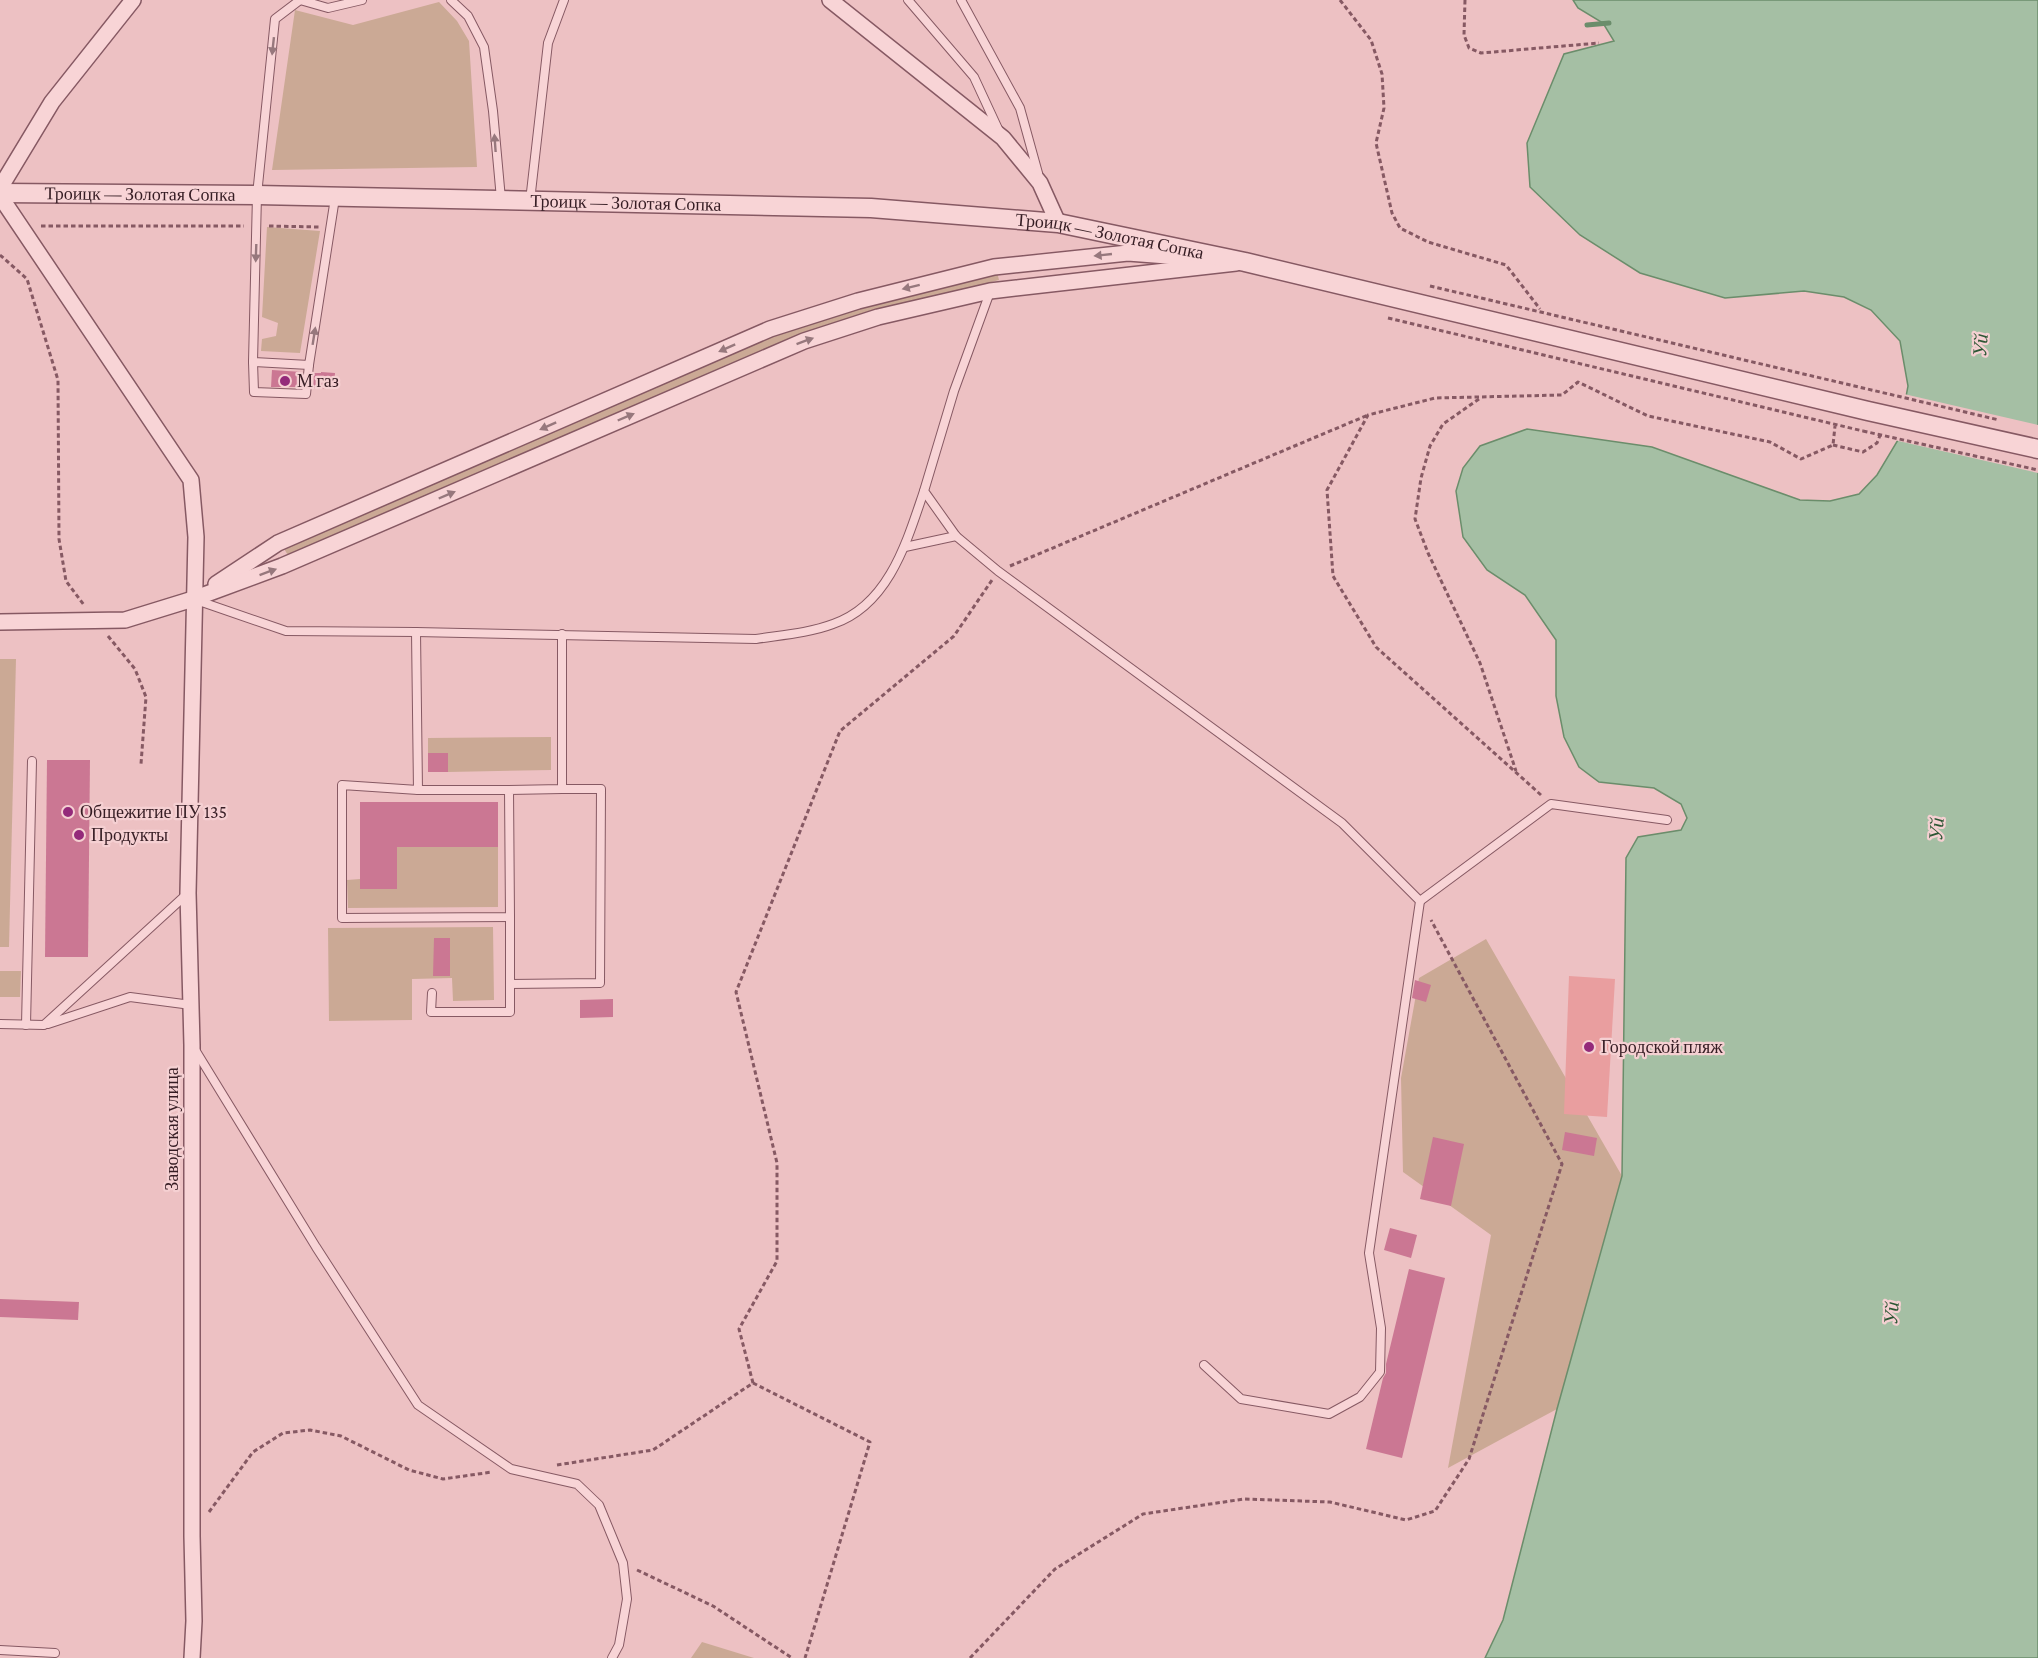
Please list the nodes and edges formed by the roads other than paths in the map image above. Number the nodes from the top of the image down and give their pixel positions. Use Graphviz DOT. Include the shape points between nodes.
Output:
graph roads {
  1 [pos="133,0"];
  2 [pos="300,0"];
  3 [pos="362,0"];
  4 [pos="451,0"];
  5 [pos="564,0"];
  6 [pos="830,0"];
  7 [pos="908,0"];
  8 [pos="962,0"];
  9 [pos="1003,138"];
  10 [pos="1040,183"];
  11 [pos="0,193"];
  12 [pos="257,195"];
  13 [pos="335,198"];
  14 [pos="501,201"];
  15 [pos="530,201"];
  16 [pos="1058,223"];
  17 [pos="1245,262"];
  18 [pos="990,291"];
  19 [pos="253,362"];
  20 [pos="309,365"];
  21 [pos="2038,449"];
  22 [pos="924,491"];
  23 [pos="956,536"];
  24 [pos="905,547"];
  25 [pos="193,599"];
  26 [pos="0,622"];
  27 [pos="416,632"];
  28 [pos="562,634"];
  29 [pos="32,761"];
  30 [pos="562,789"];
  31 [pos="418,790"];
  32 [pos="509,790"];
  33 [pos="1667,820"];
  34 [pos="188,893"];
  35 [pos="1420,901"];
  36 [pos="510,917"];
  37 [pos="510,984"];
  38 [pos="432,993"];
  39 [pos="191,1005"];
  40 [pos="0,1024"];
  41 [pos="26,1025"];
  42 [pos="44,1025"];
  43 [pos="192,1044"];
  44 [pos="1204,1365"];
  45 [pos="0,1650"];
  46 [pos="55,1653"];
  47 [pos="192,1658"];
  48 [pos="612,1658"];
  1 -- 11 [label="street" via="52,102"];
  2 -- 3 [label="lane" via="328,8"];
  2 -- 12 [label="lane, one-way" via="275,19"];
  14 -- 4 [label="lane, one-way" via="484,47 468,16"];
  5 -- 15 [label="lane" via="548,43"];
  6 -- 9 [label="street"];
  7 -- 9 [label="lane" via="974,77"];
  8 -- 10 [label="lane" via="1020,108"];
  9 -- 10 [label="street"];
  10 -- 16 [label="street"];
  11 -- 12 [label="street, Троицк — Золотая Сопка"];
  11 -- 25 [label="street, Заводская улица" via="191,480 196,537"];
  12 -- 13 [label="street, Троицк — Золотая Сопка"];
  12 -- 19 [label="lane, one-way"];
  13 -- 14 [label="street, Троицк — Золотая Сопка"];
  20 -- 13 [label="lane, one-way"];
  14 -- 15 [label="street, Троицк — Золотая Сопка"];
  15 -- 16 [label="street, Троицк — Золотая Сопка" via="871,208"];
  16 -- 17 [label="street, Троицк — Золотая Сопка"];
  17 -- 18 [label="street"];
  17 -- 21 [label="street, Троицк — Золотая Сопка"];
  17 -- 25 [label="street, one-way" via="1128,253 994,267 858,301 770,329 278,543"];
  18 -- 22 [label="lane"];
  25 -- 18 [label="street, one-way" via="282,566 804,341 879,317"];
  19 -- 20 [label="lane"];
  19 -- 20 [label="lane" via="254,392 306,394"];
  22 -- 23 [label="lane"];
  22 -- 24 [label="lane"];
  23 -- 24 [label="lane"];
  23 -- 35 [label="lane" via="1342,824"];
  24 -- 28 [label="lane" via="892,573 865,606 836,624 756,639"];
  25 -- 26 [label="street" via="125,620"];
  25 -- 27 [label="lane" via="286,631"];
  25 -- 34 [label="street, Заводская улица"];
  27 -- 28 [label="lane"];
  27 -- 31 [label="lane"];
  28 -- 30 [label="lane"];
  29 -- 41 [label="lane"];
  30 -- 32 [label="lane"];
  30 -- 37 [label="lane" via="601,789 600,983"];
  31 -- 32 [label="lane"];
  31 -- 36 [label="lane" via="342,785 342,918"];
  32 -- 36 [label="lane"];
  33 -- 35 [label="lane" via="1551,804"];
  34 -- 39 [label="street, Заводская улица"];
  34 -- 42 [label="lane"];
  35 -- 44 [label="lane" via="1369,1253 1381,1328 1380,1372 1359,1397 1329,1414 1241,1399"];
  36 -- 37 [label="lane"];
  37 -- 38 [label="lane" via="510,1012 432,1012"];
  39 -- 42 [label="lane" via="130,997"];
  39 -- 43 [label="street, Заводская улица"];
  40 -- 41 [label="lane"];
  41 -- 42 [label="lane"];
  43 -- 47 [label="street, Заводская улица"];
  43 -- 48 [label="lane" via="418,1405 511,1469 577,1484 598,1505 623,1563 627,1599 619,1646"];
  45 -- 46 [label="lane"];
}
